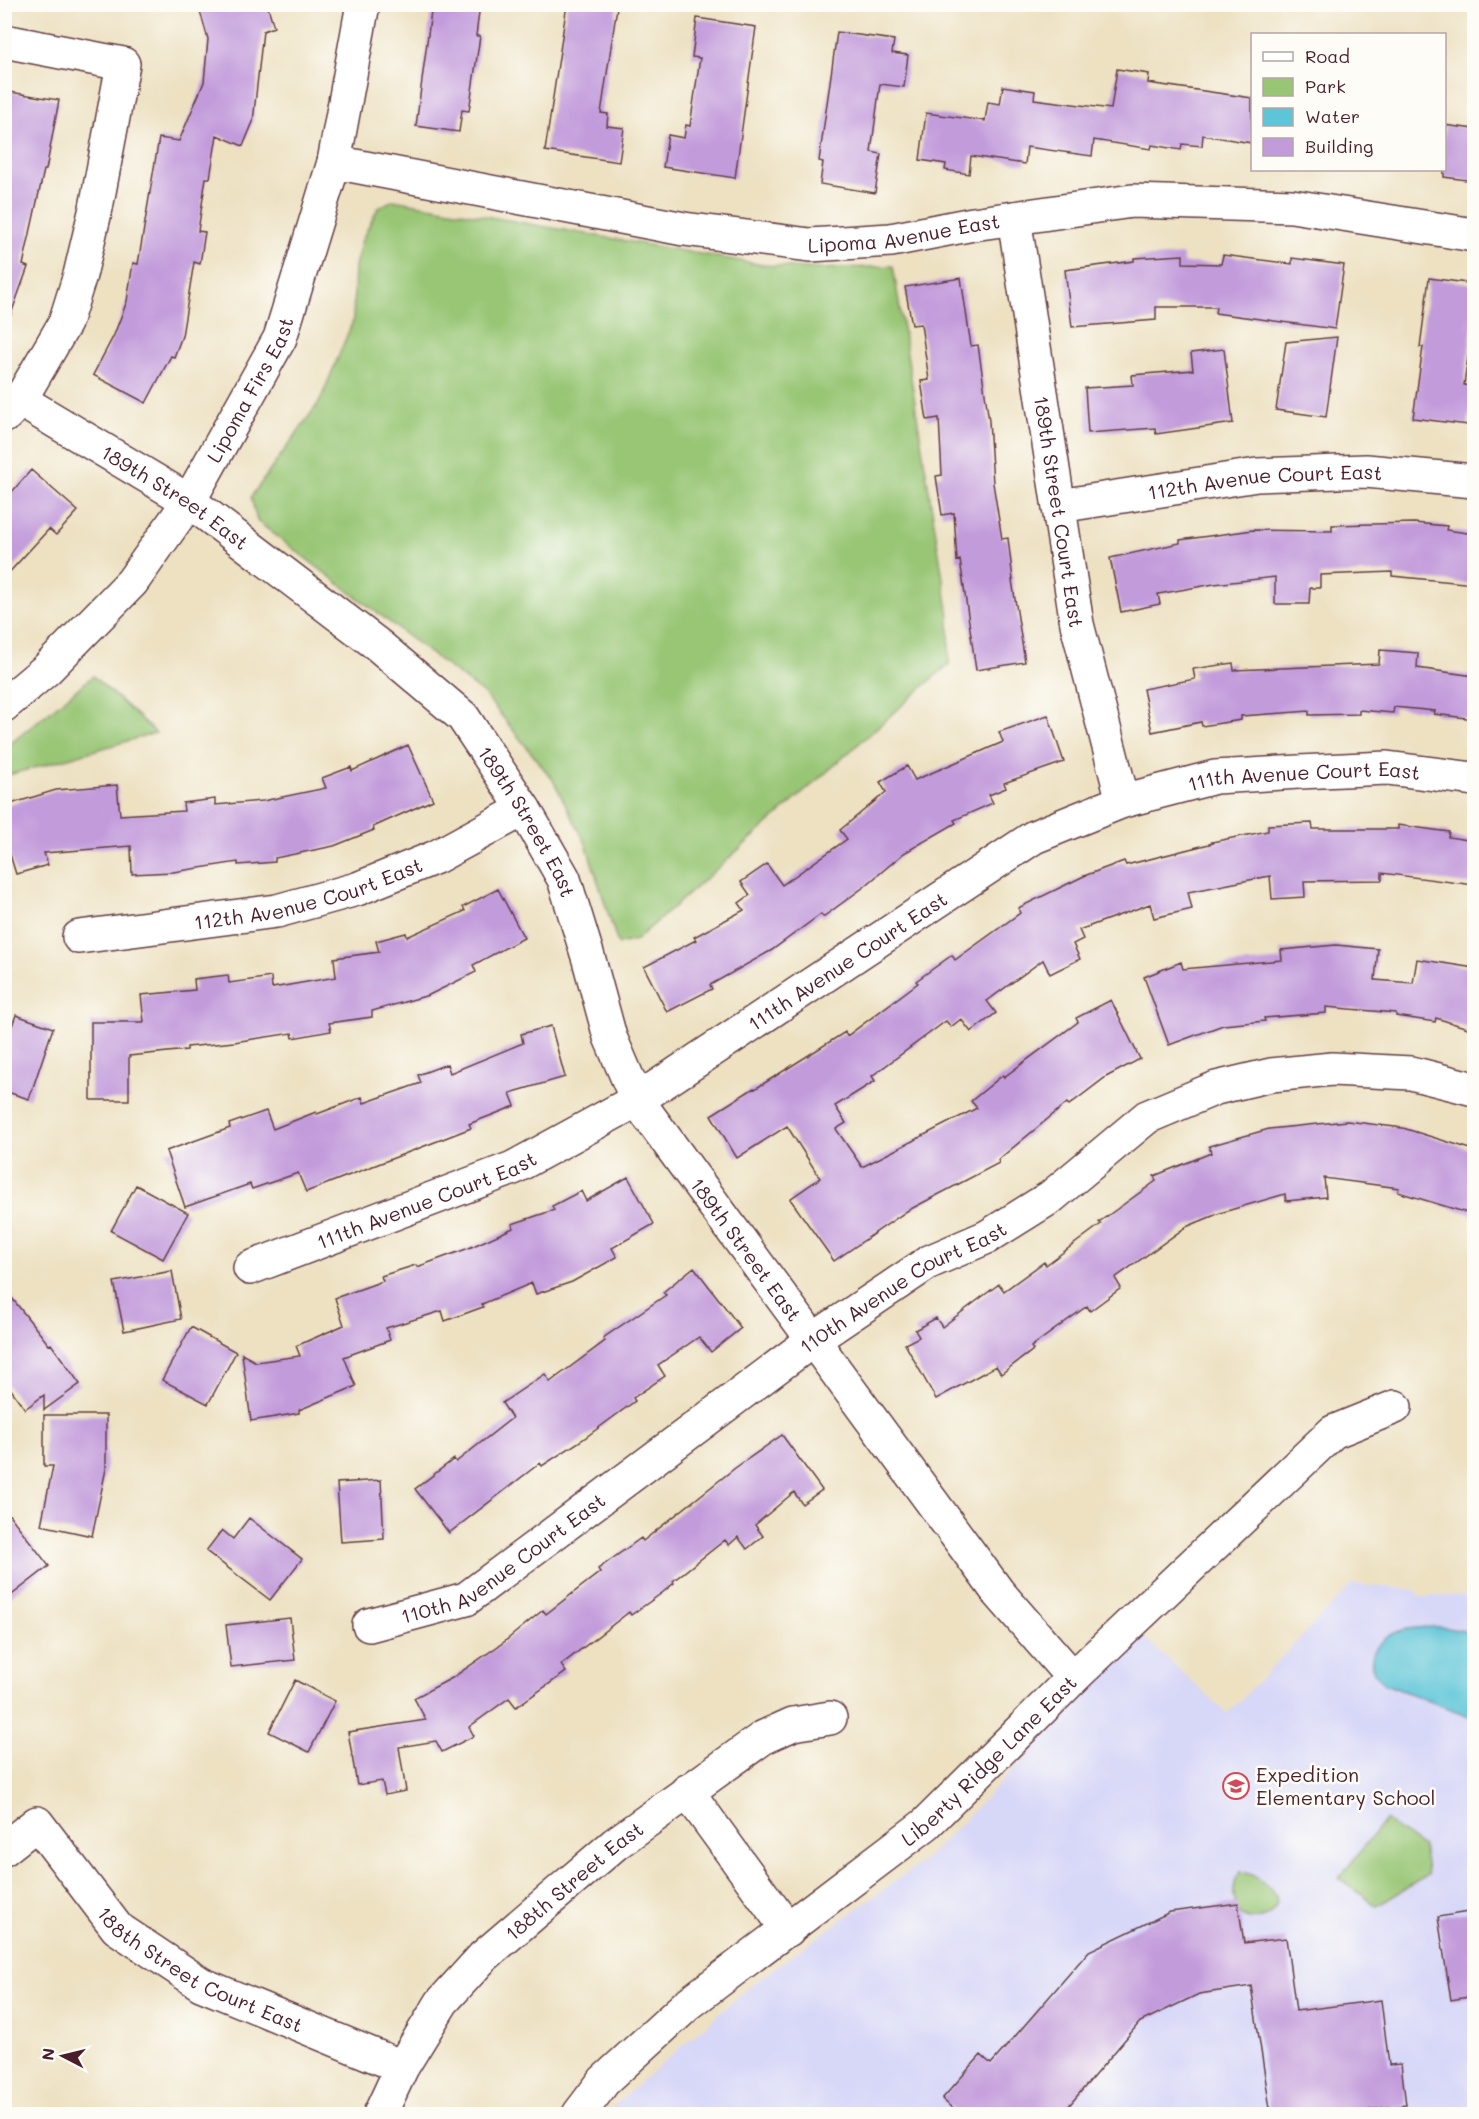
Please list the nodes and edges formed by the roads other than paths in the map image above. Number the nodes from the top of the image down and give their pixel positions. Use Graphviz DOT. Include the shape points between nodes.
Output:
graph roads {
  1 [pos="363,4"];
  2 [pos="4,41"];
  3 [pos="334,162"];
  4 [pos="1014,218"];
  5 [pos="1474,235"];
  6 [pos="12,408"];
  7 [pos="1474,481"];
  8 [pos="189,501"];
  9 [pos="1059,506"];
  10 [pos="4,705"];
  11 [pos="1474,779"];
  12 [pos="1123,801"];
  13 [pos="524,808"];
  14 [pos="79,937"];
  15 [pos="1474,1089"];
  16 [pos="637,1100"];
  17 [pos="250,1268"];
  18 [pos="813,1341"];
  19 [pos="1395,1407"];
  20 [pos="369,1625"];
  21 [pos="1073,1678"];
  22 [pos="830,1718"];
  23 [pos="687,1791"];
  24 [pos="4,1849"];
  25 [pos="788,1930"];
  26 [pos="402,2067"];
  27 [pos="380,2115"];
  28 [pos="579,2115"];
  1 -- 3 [label="street, Lipoma Firs East"];
  2 -- 6 [label="street, 189th Street East" via="123,64 96,208 65,323"];
  3 -- 4 [label="street, Lipoma Avenue East" via="684,229 810,245 891,240"];
  3 -- 8 [label="street, Lipoma Firs East" via="280,338"];
  4 -- 5 [label="street, Lipoma Avenue East" via="1132,201 1292,206"];
  4 -- 9 [label="street, 189th Street Court East"];
  6 -- 8 [label="street, 189th Street East"];
  7 -- 9 [label="street, 112th Avenue Court East" via="1366,471 1257,475"];
  8 -- 10 [label="street, Lipoma Firs East" via="132,582 47,669"];
  8 -- 13 [label="street, 189th Street East" via="378,645 463,717"];
  9 -- 12 [label="street, 189th Street Court East" via="1077,624"];
  11 -- 12 [label="street, 111th Avenue Court East" via="1387,768 1215,777"];
  12 -- 16 [label="street, 111th Avenue Court East" via="1034,837"];
  13 -- 14 [label="street, 112th Avenue Court East" via="436,857 357,889 277,911"];
  13 -- 16 [label="street, 189th Street East" via="564,879 610,1037"];
  15 -- 18 [label="street, 110th Avenue Court East" via="1411,1073 1332,1068 1271,1075 1216,1088 1147,1117 1051,1197 987,1237 929,1262"];
  16 -- 17 [label="street, 111th Avenue Court East" via="513,1168"];
  16 -- 18 [label="street, 189th Street East"];
  18 -- 20 [label="street, 110th Avenue Court East" via="466,1599"];
  18 -- 21 [label="street, 189th Street East" via="998,1592"];
  19 -- 21 [label="street, Liberty Ridge Lane East" via="1333,1432"];
  21 -- 25 [label="street, Liberty Ridge Lane East" via="926,1824"];
  22 -- 23 [label="street, 188th Street East" via="793,1724 764,1737"];
  23 -- 25 [label="street"];
  23 -- 26 [label="street, 188th Street East" via="615,1844 483,1957 442,2002"];
  24 -- 26 [label="street, 188th Street Court East" via="37,1823 117,1928 201,1984"];
  25 -- 28 [label="street, Liberty Ridge Lane East" via="687,2004 604,2081"];
  26 -- 27 [label="street, 188th Street East"];
}
